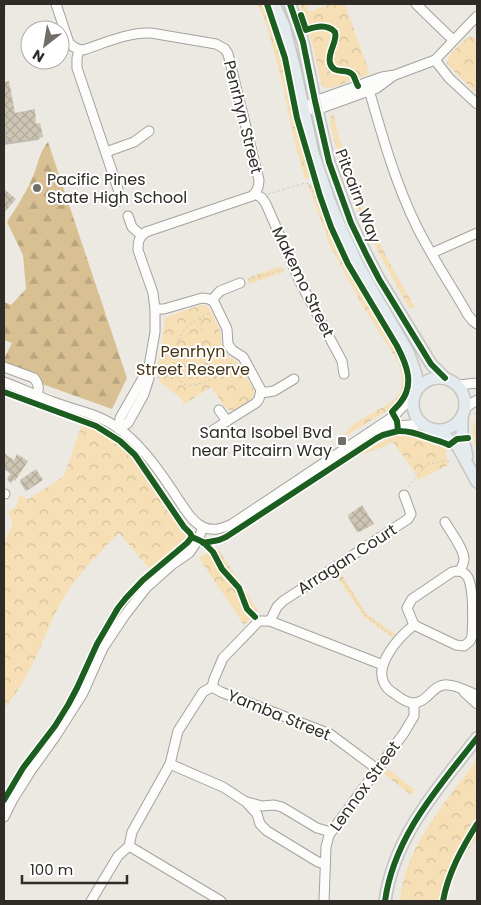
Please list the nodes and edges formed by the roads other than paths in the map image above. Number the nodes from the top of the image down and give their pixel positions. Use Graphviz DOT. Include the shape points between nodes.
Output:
graph roads {
  1 [pos="56,4"];
  2 [pos="274,4"];
  3 [pos="290,4"];
  4 [pos="416,4"];
  5 [pos="475,23"];
  6 [pos="453,40"];
  7 [pos="79,50"];
  8 [pos="434,60"];
  9 [pos="368,87"];
  10 [pos="477,104"];
  11 [pos="316,106"];
  12 [pos="304,109"];
  13 [pos="149,131"];
  14 [pos="106,152"];
  15 [pos="118,189"];
  16 [pos="258,196"];
  17 [pos="128,216"];
  18 [pos="477,233"];
  19 [pos="142,235"];
  20 [pos="432,253"];
  21 [pos="240,283"];
  22 [pos="214,304"];
  23 [pos="156,309"];
  24 [pos="477,324"];
  25 [pos="4,367"];
  26 [pos="344,374"];
  27 [pos="294,378"];
  28 [pos="445,378"];
  29 [pos="4,382"];
  30 [pos="477,383"];
  31 [pos="458,385"];
  32 [pos="415,392"];
  33 [pos="261,393"];
  34 [pos="38,396"];
  35 [pos="477,400"];
  36 [pos="219,410"];
  37 [pos="471,414"];
  38 [pos="226,421"];
  39 [pos="421,424"];
  40 [pos="119,429"];
  41 [pos="373,430"];
  42 [pos="433,430"];
  43 [pos="212,431"];
  44 [pos="469,465"];
  45 [pos="477,482"];
  46 [pos="404,495"];
  47 [pos="445,522"];
  48 [pos="203,527"];
  49 [pos="460,571"];
  50 [pos="270,621"];
  51 [pos="414,625"];
  52 [pos="383,665"];
  53 [pos="212,687"];
  54 [pos="462,690"];
  55 [pos="477,694"];
  56 [pos="414,703"];
  57 [pos="477,704"];
  58 [pos="477,738"];
  59 [pos="170,764"];
  60 [pos="377,769"];
  61 [pos="246,802"];
  62 [pos="4,817"];
  63 [pos="331,832"];
  64 [pos="128,846"];
  65 [pos="325,864"];
  66 [pos="92,901"];
  67 [pos="220,901"];
  68 [pos="324,901"];
  69 [pos="385,901"];
  1 -- 7 [label="street" via="69,43"];
  2 -- 12 [label="main road, Pitcairn Way" via="284,26"];
  3 -- 11 [label="main road, Pitcairn Way" via="303,42"];
  4 -- 6 [label="street"];
  5 -- 6 [label="street"];
  6 -- 8 [label="street"];
  7 -- 14 [label="street" via="77,68"];
  7 -- 16 [label="street, Penrhyn Street" via="141,32 216,44 225,49 259,180"];
  8 -- 9 [label="street" via="382,78"];
  8 -- 10 [label="street"];
  9 -- 11 [label="street"];
  9 -- 20 [label="street" via="395,176"];
  11 -- 12 [label="street"];
  11 -- 28 [label="main road, Pitcairn Way" via="329,162 367,256 430,364"];
  12 -- 32 [label="main road, Pitcairn Way" via="313,153 329,200 357,263 408,352 416,374"];
  13 -- 14 [label="street" via="134,142"];
  14 -- 15 [label="street"];
  16 -- 19 [label="street, Penrhyn Street"];
  16 -- 26 [label="street, Makemo Street" via="266,204 292,266 342,360"];
  17 -- 19 [label="street" via="132,226"];
  18 -- 20 [label="street"];
  19 -- 23 [label="street" via="138,240 138,250"];
  20 -- 24 [label="street" via="470,318"];
  21 -- 22 [label="street" via="220,291"];
  22 -- 23 [label="street" via="202,298"];
  22 -- 33 [label="street" via="227,329 228,344 243,357"];
  23 -- 40 [label="street" via="149,366 120,418"];
  25 -- 34 [label="street" via="34,378"];
  27 -- 33 [label="street" via="274,391"];
  28 -- 31 [label="main road"];
  28 -- 32 [label="main road" via="429,379"];
  29 -- 34 [label="street"];
  30 -- 31 [label="street"];
  31 -- 37 [label="main road"];
  32 -- 39 [label="main road" via="413,411"];
  32 -- 41 [label="street" via="394,416"];
  33 -- 38 [label="street" via="256,403"];
  34 -- 40 [label="street" via="92,415"];
  35 -- 37 [label="street"];
  36 -- 38 [label="street"];
  37 -- 42 [label="main road" via="450,428"];
  37 -- 44 [label="main road" via="463,438"];
  38 -- 43 [label="street"];
  39 -- 41 [label="street"];
  39 -- 42 [label="main road"];
  40 -- 48 [label="street" via="144,452 194,521"];
  41 -- 48 [label="street" via="232,524 220,529"];
  42 -- 44 [label="main road" via="458,446"];
  44 -- 45 [label="main road"];
  46 -- 50 [label="street, Arragan Court" via="411,514 408,519 283,601"];
  47 -- 49 [label="street" via="463,556"];
  48 -- 62 [label="street" via="189,553 146,588 125,615 103,648 83,693"];
  49 -- 51 [label="street" via="452,572 409,602 407,608"];
  49 -- 51 [label="street" via="469,580 473,604 470,641 464,646 456,645"];
  50 -- 52 [label="street"];
  50 -- 53 [label="street" via="259,621 226,654"];
  51 -- 52 [label="street" via="399,640"];
  52 -- 56 [label="street" via="385,686 403,700"];
  53 -- 59 [label="street, Yamba Street" via="203,692 178,731"];
  53 -- 60 [label="street, Yamba Street" via="330,734"];
  54 -- 55 [label="street"];
  54 -- 56 [label="street" via="442,685"];
  54 -- 57 [label="street"];
  56 -- 60 [label="street, Lennox Street" via="414,716"];
  58 -- 69 [label="main road" via="423,808 406,837 395,862"];
  59 -- 61 [label="street"];
  59 -- 64 [label="street, Yamba Street" via="132,832"];
  60 -- 63 [label="street, Lennox Street"];
  61 -- 63 [label="street" via="282,807 317,828"];
  61 -- 65 [label="street" via="267,831"];
  63 -- 65 [label="street, Lennox Street"];
  64 -- 66 [label="street, Yamba Street" via="118,856"];
  64 -- 67 [label="street"];
  65 -- 68 [label="street, Lennox Street"];
}
